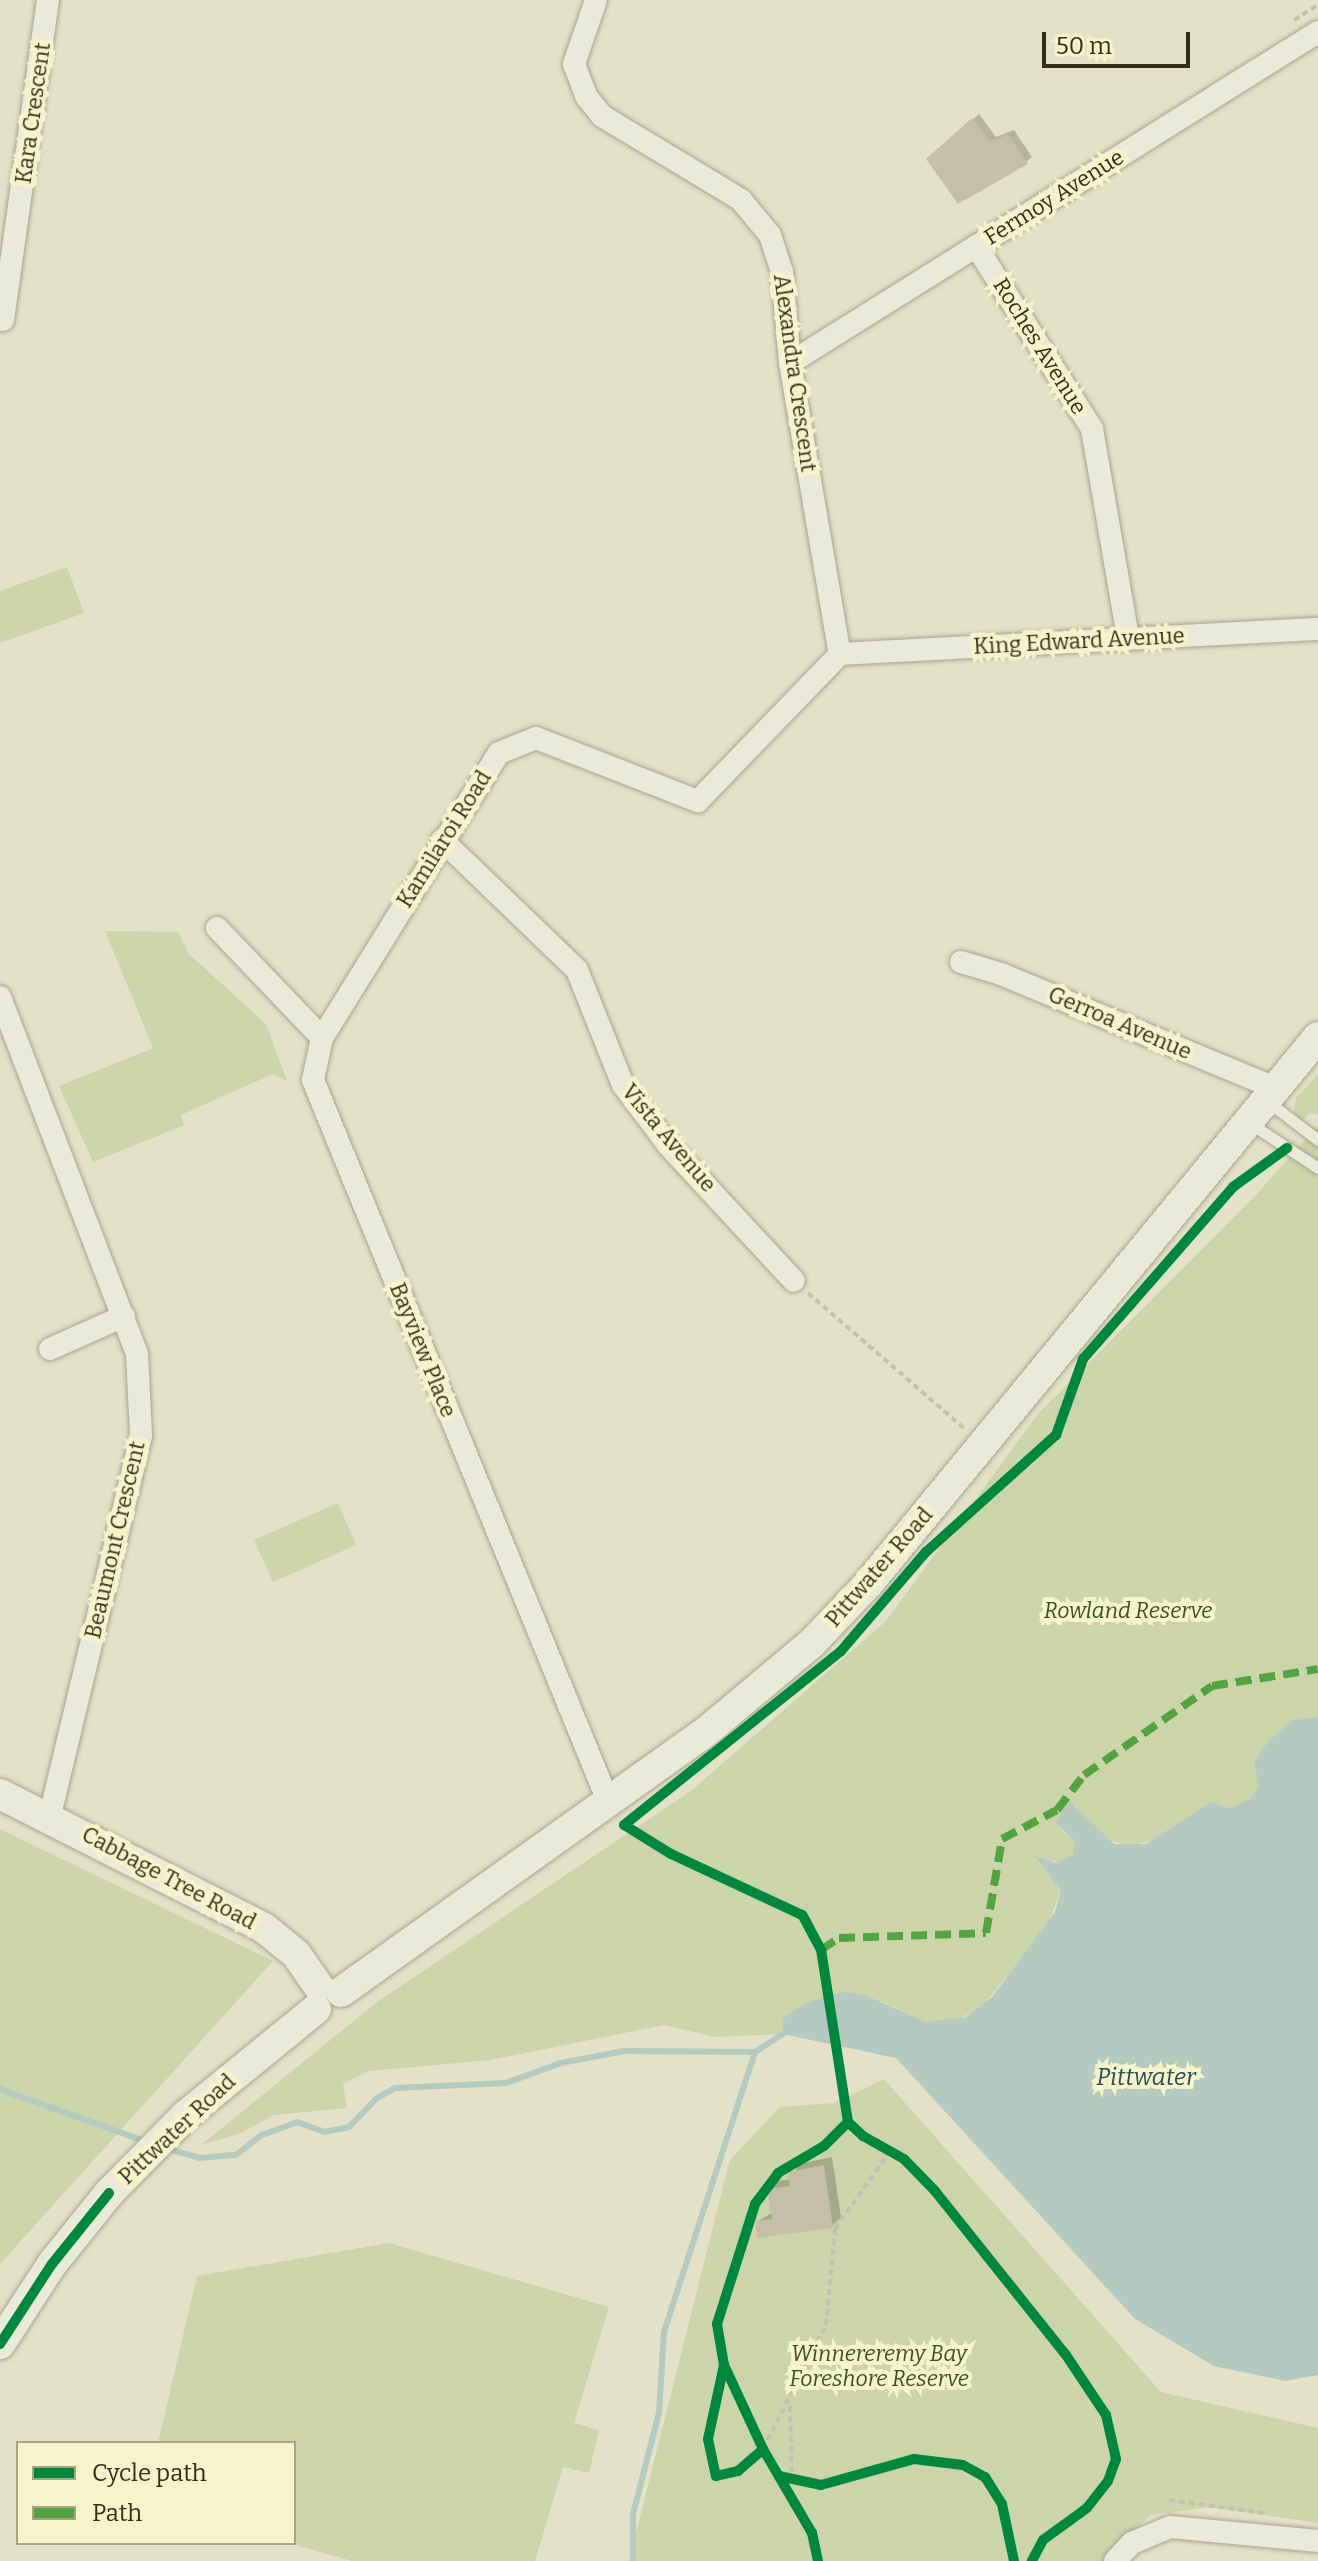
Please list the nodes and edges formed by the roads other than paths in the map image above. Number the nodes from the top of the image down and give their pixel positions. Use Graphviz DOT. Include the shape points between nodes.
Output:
graph roads {
  1 [pos="48,0"];
  2 [pos="596,0"];
  3 [pos="1318,32"];
  4 [pos="976,246"];
  5 [pos="3,320"];
  6 [pos="790,363"];
  7 [pos="1318,629"];
  8 [pos="1128,637"];
  9 [pos="840,654"];
  10 [pos="442,840"];
  11 [pos="217,928"];
  12 [pos="961,962"];
  13 [pos="0,997"];
  14 [pos="1318,1037"];
  15 [pos="322,1038"];
  16 [pos="1264,1104"];
  17 [pos="1318,1140"];
  18 [pos="1318,1168"];
  19 [pos="794,1281"];
  20 [pos="124,1316"];
  21 [pos="50,1349"];
  22 [pos="0,1794"];
  23 [pos="608,1801"];
  24 [pos="50,1815"];
  25 [pos="326,1996"];
  26 [pos="0,2344"];
  27 [pos="1318,2541"];
  28 [pos="1115,2561"];
  1 -- 5 [label="street, Kara Crescent"];
  2 -- 6 [label="street, Alexandra Crescent" via="574,64 586,96 602,116 741,200 770,235 782,271"];
  3 -- 4 [label="street, Fermoy Avenue"];
  4 -- 6 [label="street, Fermoy Avenue"];
  4 -- 8 [label="street, Roches Avenue" via="1092,429"];
  6 -- 9 [label="street, Alexandra Crescent"];
  7 -- 8 [label="street, King Edward Avenue"];
  8 -- 9 [label="street, King Edward Avenue"];
  9 -- 10 [label="street, Kamilaroi Road" via="698,801 536,738 499,753"];
  10 -- 15 [label="street, Kamilaroi Road"];
  10 -- 19 [label="street, Vista Avenue" via="577,970 623,1085 668,1145"];
  11 -- 15 [label="street"];
  12 -- 16 [label="street, Gerroa Avenue" via="1001,974"];
  13 -- 20 [label="street, Beaumont Crescent"];
  14 -- 16 [label="main road, Pittwater Road"];
  15 -- 23 [label="street, Bayview Place" via="313,1080"];
  16 -- 17 [label="lane"];
  16 -- 18 [label="lane"];
  16 -- 23 [label="main road, Pittwater Road" via="868,1584 812,1643 707,1731"];
  20 -- 21 [label="street"];
  20 -- 24 [label="street, Beaumont Crescent" via="137,1354 141,1436"];
  22 -- 24 [label="main road, Cabbage Tree Road"];
  23 -- 25 [label="main road, Pittwater Road"];
  24 -- 25 [label="main road, Cabbage Tree Road" via="264,1928 296,1954"];
  25 -- 26 [label="main road, Pittwater Road" via="185,2116 109,2193 52,2264"];
  27 -- 28 [label="street" via="1170,2527 1132,2543"];
}
